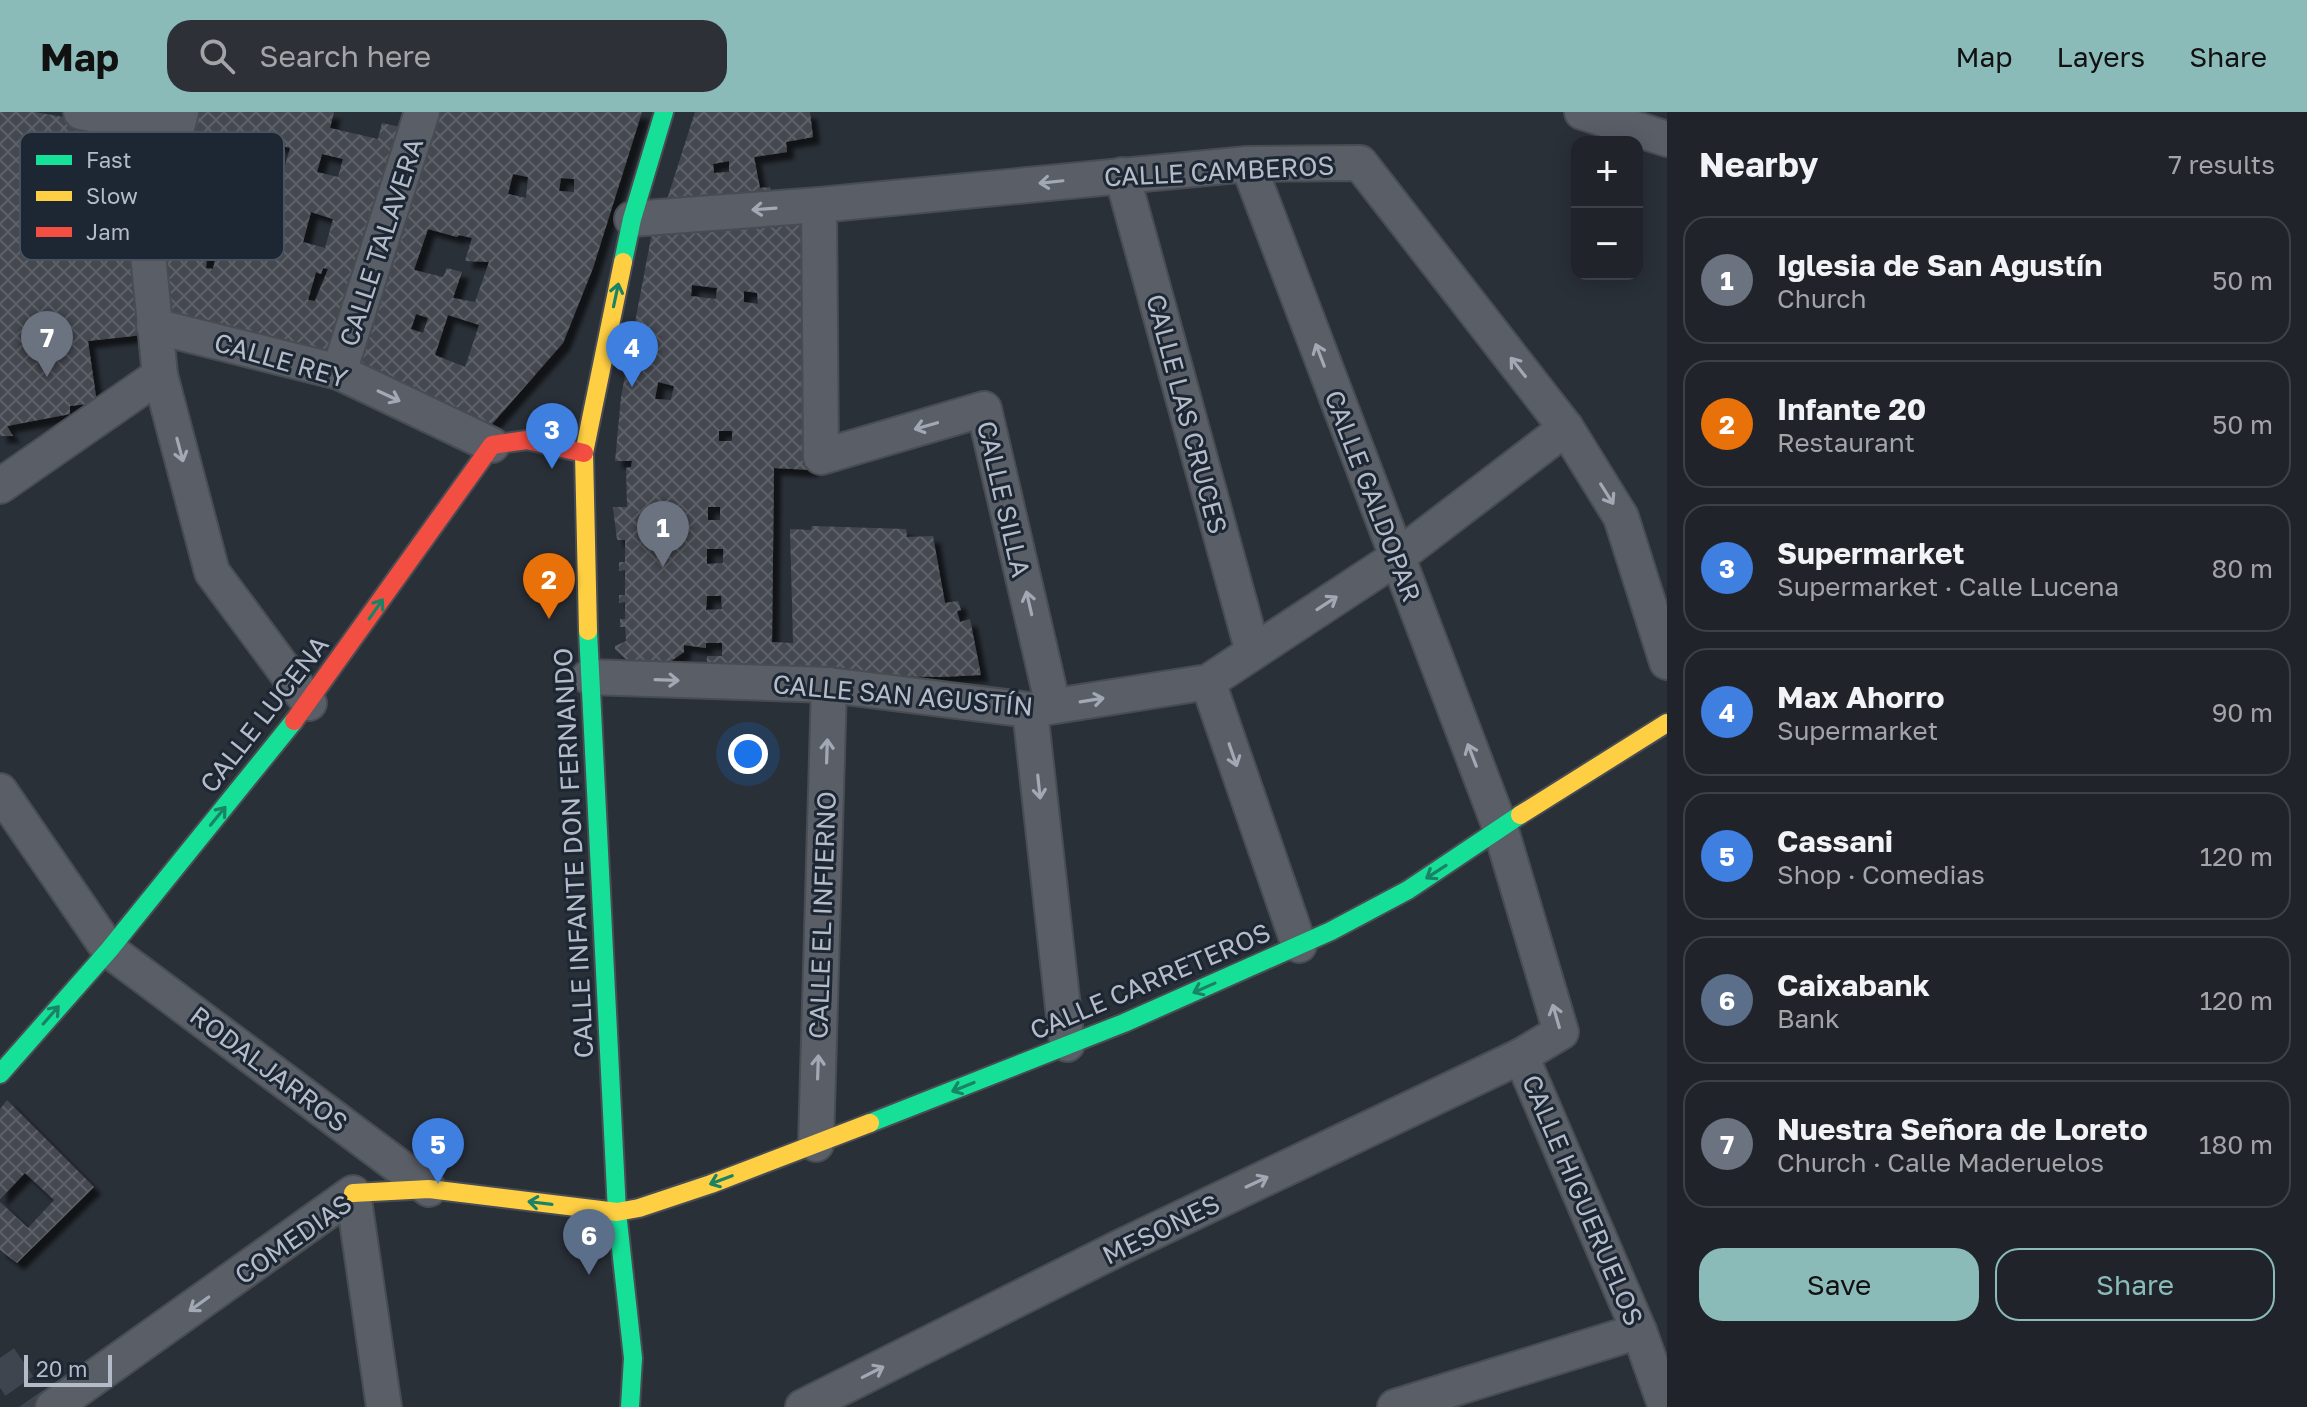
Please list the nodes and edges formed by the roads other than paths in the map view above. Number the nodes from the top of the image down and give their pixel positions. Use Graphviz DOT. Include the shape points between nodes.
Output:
graph roads {
  1 [pos="81,112"];
  2 [pos="422,112"];
  3 [pos="664,112"];
  4 [pos="1582,112"];
  5 [pos="178,121"];
  6 [pos="1667,139"];
  7 [pos="1248,164"];
  8 [pos="1122,175"];
  9 [pos="819,205"];
  10 [pos="632,219"];
  11 [pos="148,260"];
  12 [pos="154,326"];
  13 [pos="339,372"];
  14 [pos="160,375"];
  15 [pos="1566,428"];
  16 [pos="492,445"];
  17 [pos="584,453"];
  18 [pos="0,486"];
  19 [pos="1396,558"];
  20 [pos="1253,652"];
  21 [pos="1667,662"];
  22 [pos="589,677"];
  23 [pos="1208,682"];
  24 [pos="829,685"];
  25 [pos="309,703"];
  26 [pos="1042,708"];
  27 [pos="1667,723"];
  28 [pos="0,791"];
  29 [pos="1500,827"];
  30 [pos="1299,945"];
  31 [pos="109,950"];
  32 [pos="1067,1044"];
  33 [pos="1521,1056"];
  34 [pos="0,1074"];
  35 [pos="816,1144"];
  36 [pos="429,1189"];
  37 [pos="353,1193"];
  38 [pos="617,1212"];
  39 [pos="1639,1331"];
  40 [pos="96,1395"];
  41 [pos="53,1407"];
  42 [pos="384,1407"];
  43 [pos="630,1407"];
  44 [pos="803,1407"];
  45 [pos="1395,1407"];
  46 [pos="1666,1407"];
  1 -- 5 [label="street"];
  2 -- 13 [label="street, CALLE TALAVERA"];
  3 -- 10 [label="street, CALLE INFANTE DON FERNANDO"];
  4 -- 6 [label="street"];
  7 -- 8 [label="street, CALLE CAMBEROS"];
  15 -- 7 [label="street, CALLE CAMBEROS, one-way" via="1360,163"];
  19 -- 7 [label="street, CALLE GALDOPAR, one-way"];
  8 -- 9 [label="street, CALLE CAMBEROS, one-way"];
  8 -- 20 [label="street, CALLE LAS CRUCES"];
  9 -- 10 [label="street, CALLE CAMBEROS, one-way"];
  26 -- 9 [label="street, CALLE SILLA, one-way" via="984,409 821,457"];
  17 -- 10 [label="street, CALLE INFANTE DON FERNANDO, one-way"];
  11 -- 12 [label="street"];
  12 -- 13 [label="street, CALLE REY"];
  12 -- 14 [label="street"];
  13 -- 16 [label="street, CALLE REY, one-way"];
  14 -- 18 [label="street"];
  14 -- 25 [label="street, one-way" via="212,572"];
  15 -- 19 [label="street, CALLE SAN AGUSTÍN"];
  15 -- 21 [label="street, CALLE CAMBEROS, one-way" via="1621,517"];
  16 -- 17 [label="street" via="527,440"];
  25 -- 16 [label="street, CALLE LUCENA, one-way"];
  17 -- 22 [label="street, CALLE INFANTE DON FERNANDO"];
  20 -- 19 [label="street, CALLE SAN AGUSTÍN, one-way"];
  29 -- 19 [label="street, CALLE GALDOPAR, one-way"];
  20 -- 23 [label="street, CALLE SAN AGUSTÍN"];
  22 -- 24 [label="street, CALLE SAN AGUSTÍN, one-way"];
  22 -- 38 [label="street, CALLE INFANTE DON FERNANDO"];
  26 -- 23 [label="street, CALLE SAN AGUSTÍN, one-way"];
  23 -- 30 [label="street, one-way"];
  24 -- 26 [label="street, CALLE SAN AGUSTÍN"];
  35 -- 24 [label="street, CALLE EL INFIERNO, one-way"];
  31 -- 25 [label="street, CALLE LUCENA, one-way"];
  26 -- 32 [label="street, one-way"];
  27 -- 29 [label="street, CALLE CARRETEROS"];
  28 -- 31 [label="street, RODALJARROS"];
  29 -- 30 [label="street, CALLE CARRETEROS, one-way" via="1379,907"];
  33 -- 29 [label="street, CALLE HIGUERUELOS, one-way" via="1561,1032"];
  30 -- 32 [label="street, CALLE CARRETEROS, one-way"];
  34 -- 31 [label="street, CALLE LUCENA, one-way"];
  31 -- 36 [label="street, RODALJARROS"];
  32 -- 35 [label="street, CALLE CARRETEROS, one-way"];
  33 -- 39 [label="street, CALLE HIGUERUELOS"];
  44 -- 33 [label="street, MESONES, one-way" via="1119,1248"];
  35 -- 38 [label="street, CALLE CARRETEROS, one-way"];
  36 -- 37 [label="street, COMEDIAS"];
  38 -- 36 [label="street, COMEDIAS, one-way"];
  37 -- 40 [label="street, COMEDIAS, one-way"];
  37 -- 42 [label="street"];
  38 -- 43 [label="street, CALLE INFANTE DON FERNANDO" via="633,1358"];
  39 -- 45 [label="street"];
  39 -- 46 [label="street, CALLE HIGUERUELOS"];
  40 -- 41 [label="street, COMEDIAS"];
}
